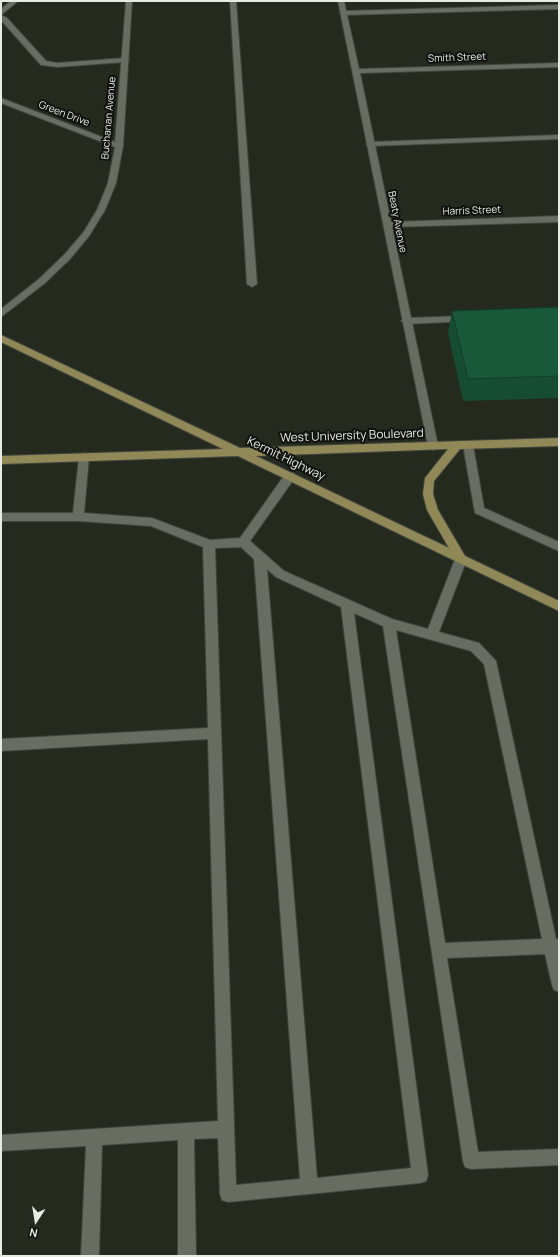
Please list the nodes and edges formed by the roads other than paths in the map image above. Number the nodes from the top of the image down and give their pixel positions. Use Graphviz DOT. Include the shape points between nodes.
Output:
graph roads {
  1 [pos="15,1"];
  2 [pos="129,1"];
  3 [pos="233,1"];
  4 [pos="341,1"];
  5 [pos="559,7"];
  6 [pos="1,13"];
  7 [pos="343,13"];
  8 [pos="1,17"];
  9 [pos="125,60"];
  10 [pos="559,65"];
  11 [pos="355,71"];
  12 [pos="1,100"];
  13 [pos="559,137"];
  14 [pos="370,144"];
  15 [pos="119,146"];
  16 [pos="559,218"];
  17 [pos="386,224"];
  18 [pos="252,284"];
  19 [pos="1,314"];
  20 [pos="475,319"];
  21 [pos="406,321"];
  22 [pos="1,338"];
  23 [pos="559,442"];
  24 [pos="462,445"];
  25 [pos="433,446"];
  26 [pos="240,452"];
  27 [pos="84,457"];
  28 [pos="1,460"];
  29 [pos="290,476"];
  30 [pos="1,517"];
  31 [pos="78,517"];
  32 [pos="243,542"];
  33 [pos="209,544"];
  34 [pos="559,547"];
  35 [pos="260,557"];
  36 [pos="461,559"];
  37 [pos="347,606"];
  38 [pos="559,606"];
  39 [pos="389,623"];
  40 [pos="432,635"];
  41 [pos="215,733"];
  42 [pos="1,744"];
  43 [pos="555,946"];
  44 [pos="439,951"];
  45 [pos="559,985"];
  46 [pos="226,1129"];
  47 [pos="186,1131"];
  48 [pos="94,1137"];
  49 [pos="1,1143"];
  50 [pos="559,1157"];
  51 [pos="309,1187"];
  52 [pos="90,1256"];
  53 [pos="187,1256"];
  1 -- 6 [label="street"];
  2 -- 9 [label="street, Buchanan Avenue"];
  3 -- 18 [label="street"];
  4 -- 7 [label="street, Beaty Avenue"];
  5 -- 7 [label="street"];
  7 -- 11 [label="street, Beaty Avenue"];
  8 -- 9 [label="street" via="5,18 44,63 57,65"];
  9 -- 15 [label="street, Buchanan Avenue"];
  10 -- 11 [label="street, Smith Street"];
  11 -- 14 [label="street, Beaty Avenue"];
  12 -- 15 [label="street, Green Drive"];
  13 -- 14 [label="street"];
  14 -- 17 [label="street, Beaty Avenue"];
  15 -- 19 [label="street, Buchanan Avenue" via="112,183 101,210 86,234 42,281"];
  16 -- 17 [label="street, Harris Street"];
  17 -- 21 [label="street, Beaty Avenue"];
  20 -- 21 [label="street"];
  21 -- 25 [label="street, Beaty Avenue"];
  22 -- 26 [label="main road, Kermit Highway"];
  23 -- 24 [label="main road, West University Boulevard"];
  24 -- 25 [label="main road, West University Boulevard"];
  24 -- 34 [label="street" via="479,510"];
  24 -- 36 [label="main road" via="436,470 429,481 428,494 433,510"];
  25 -- 26 [label="main road, West University Boulevard"];
  26 -- 27 [label="main road, West University Boulevard"];
  26 -- 29 [label="main road, Kermit Highway"];
  27 -- 28 [label="main road, West University Boulevard"];
  27 -- 31 [label="street"];
  29 -- 32 [label="street"];
  29 -- 36 [label="main road, Kermit Highway"];
  30 -- 31 [label="street"];
  31 -- 33 [label="street" via="152,522"];
  32 -- 33 [label="street"];
  32 -- 35 [label="street"];
  33 -- 41 [label="street"];
  35 -- 37 [label="street" via="280,574"];
  35 -- 51 [label="street"];
  36 -- 38 [label="main road, Kermit Highway"];
  36 -- 40 [label="street"];
  37 -- 39 [label="street"];
  37 -- 51 [label="street" via="420,1176"];
  39 -- 40 [label="street"];
  39 -- 44 [label="street"];
  40 -- 43 [label="street" via="475,646 490,661"];
  41 -- 42 [label="street"];
  41 -- 46 [label="street"];
  43 -- 44 [label="street"];
  43 -- 45 [label="street"];
  44 -- 50 [label="street" via="471,1161"];
  46 -- 47 [label="street"];
  46 -- 51 [label="street" via="228,1194"];
  47 -- 48 [label="street"];
  47 -- 53 [label="street"];
  48 -- 49 [label="street"];
  48 -- 52 [label="street"];
}
